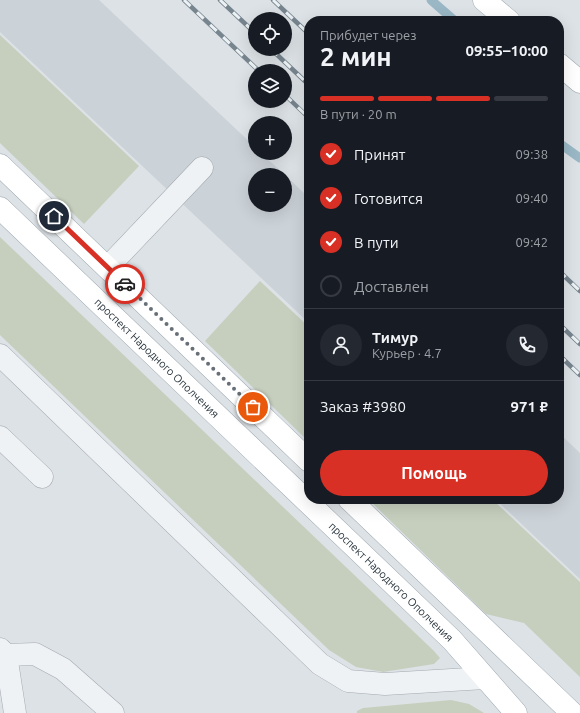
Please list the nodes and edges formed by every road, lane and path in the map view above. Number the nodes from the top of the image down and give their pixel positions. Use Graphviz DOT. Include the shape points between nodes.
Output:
graph roads {
  1 [pos="484,0"];
  2 [pos="503,16"];
  3 [pos="564,68"];
  4 [pos="580,82"];
  5 [pos="0,165"];
  6 [pos="202,168"];
  7 [pos="0,208"];
  8 [pos="108,267"];
  9 [pos="0,355"];
  10 [pos="0,437"];
  11 [pos="304,456"];
  12 [pos="42,477"];
  13 [pos="304,499"];
  14 [pos="310,504"];
  15 [pos="354,504"];
  16 [pos="3,652"];
  17 [pos="485,678"];
  18 [pos="15,713"];
  19 [pos="113,713"];
  20 [pos="516,713"];
  21 [pos="572,713"];
  1 -- 2 [label="main road"];
  3 -- 4 [label="main road"];
  5 -- 8 [label="main road"];
  6 -- 8 [label="street"];
  7 -- 13 [label="main road, проспект Народного Ополчения"];
  8 -- 11 [label="main road"];
  9 -- 17 [label="street" via="320,664 348,681 384,684"];
  10 -- 12 [label="street"];
  14 -- 17 [label="main road, проспект Народного Ополчения" via="452,640"];
  15 -- 21 [label="main road"];
  16 -- 18 [label="street"];
  16 -- 19 [label="street" via="35,654 63,669"];
  17 -- 20 [label="main road, проспект Народного Ополчения"];
}
